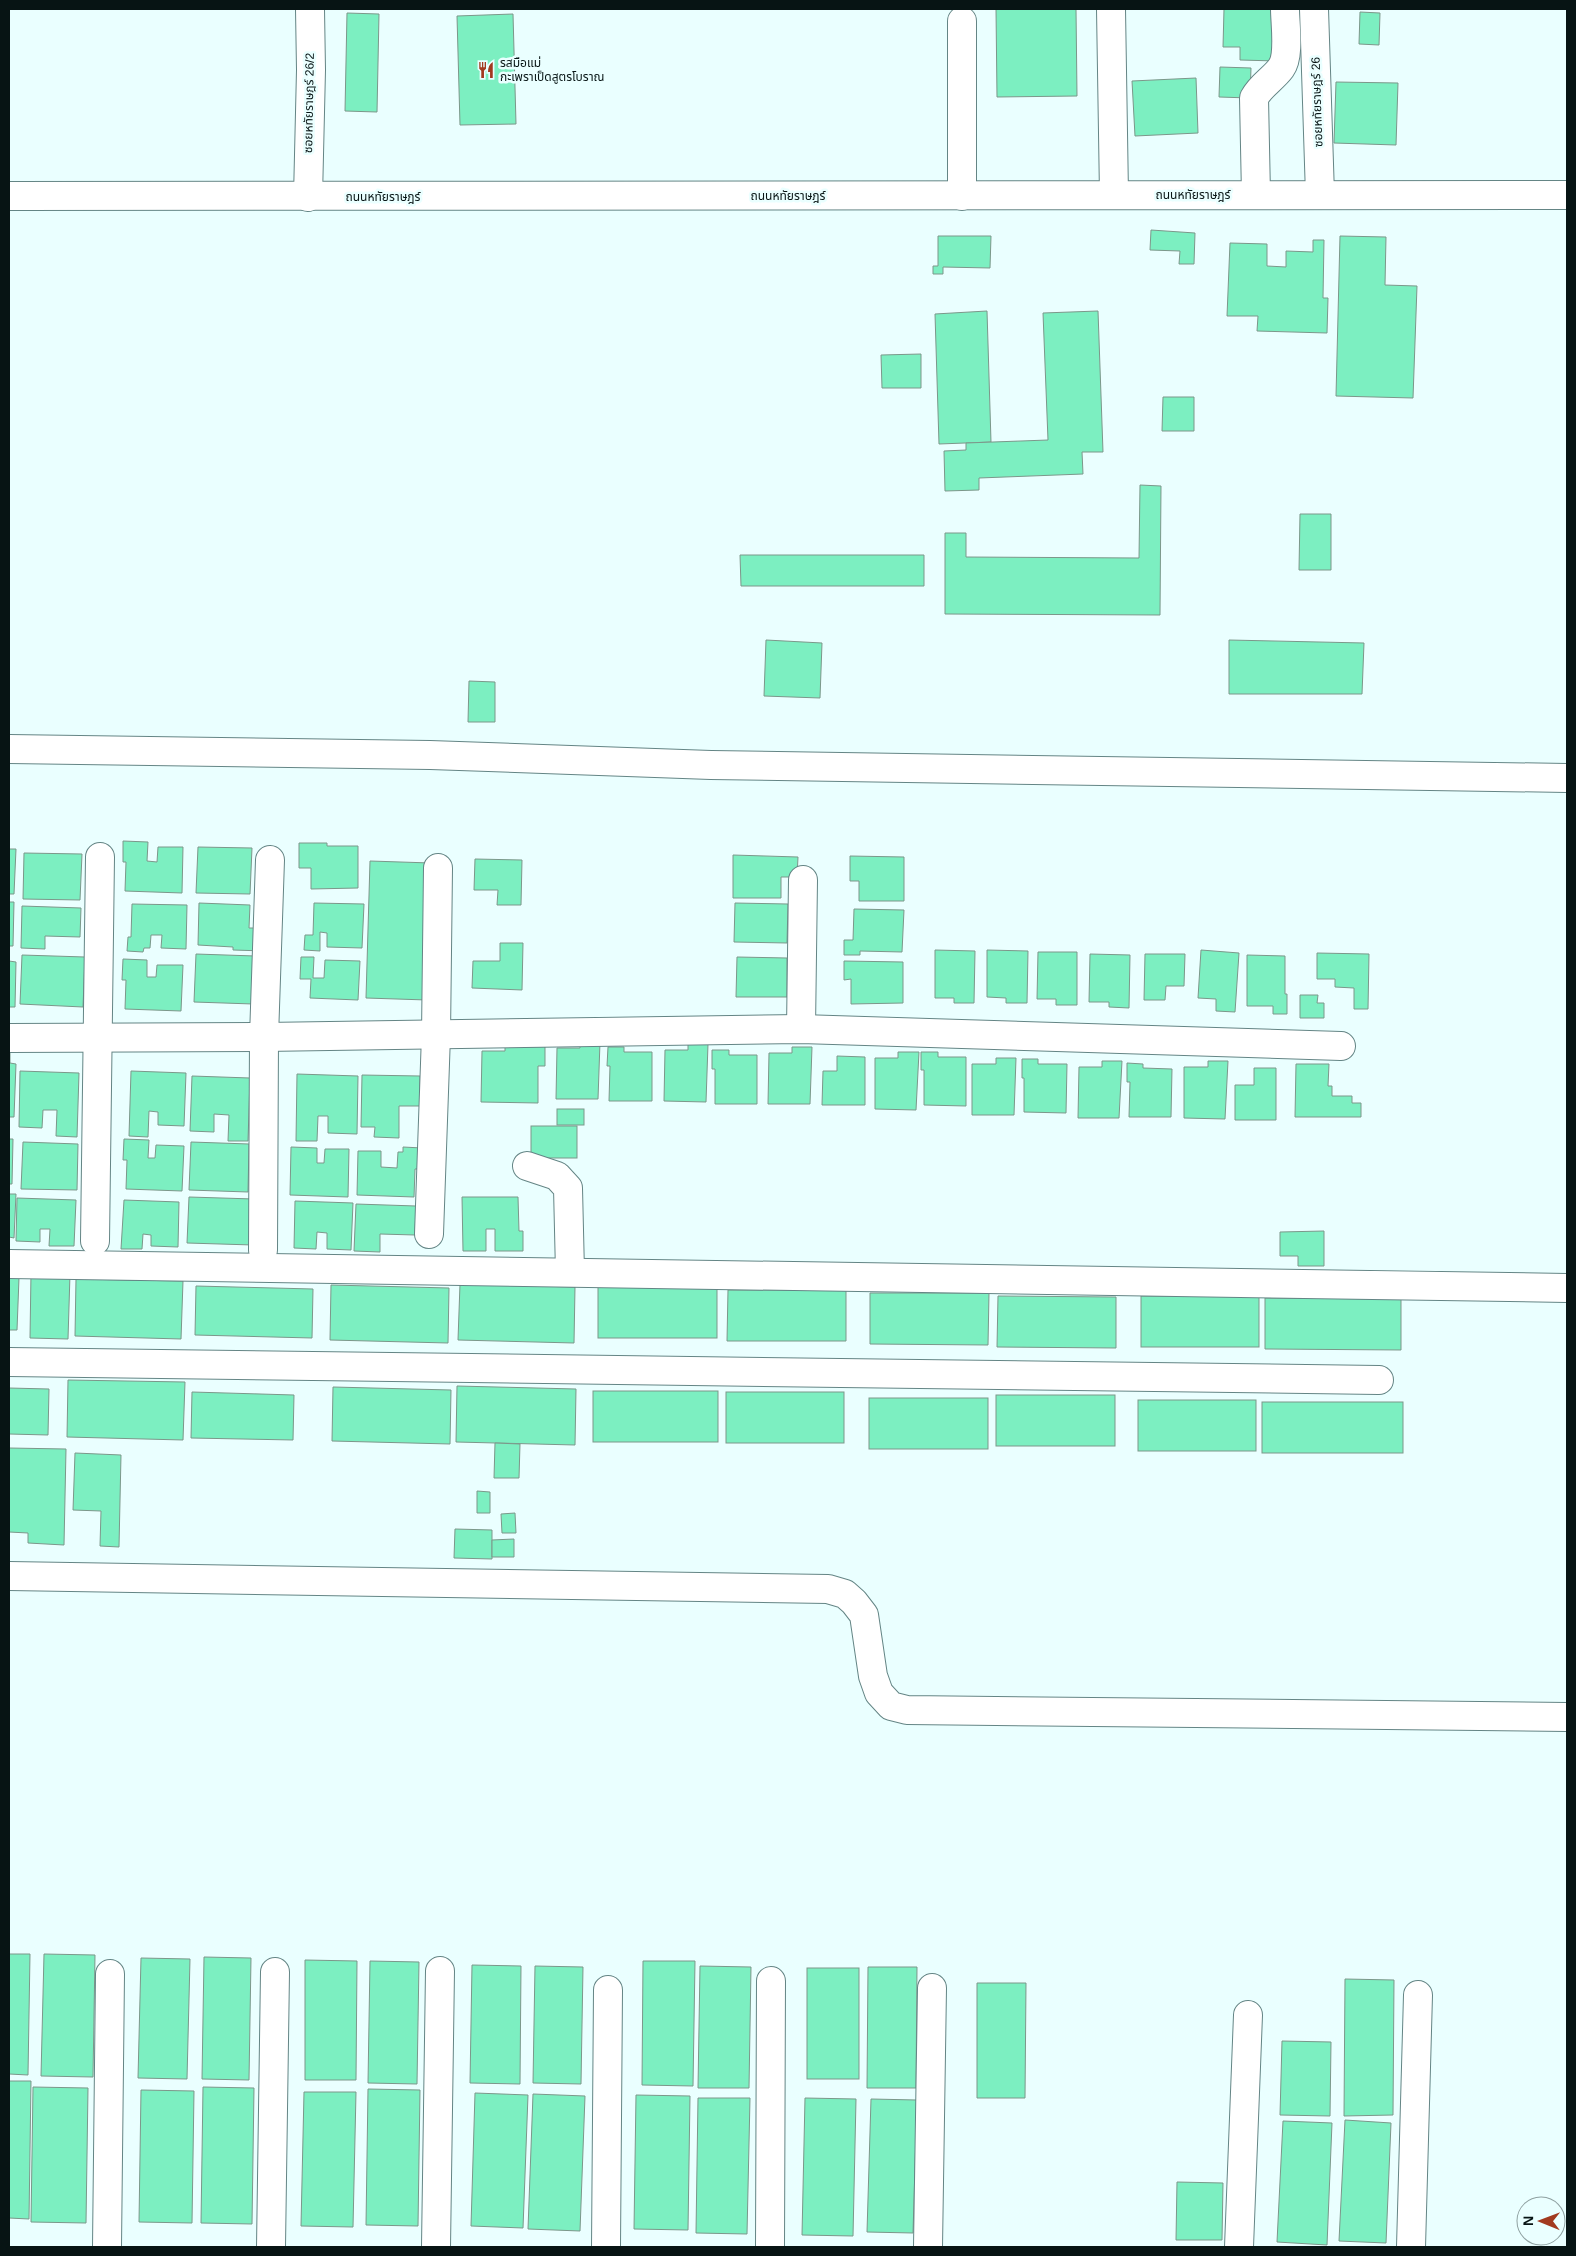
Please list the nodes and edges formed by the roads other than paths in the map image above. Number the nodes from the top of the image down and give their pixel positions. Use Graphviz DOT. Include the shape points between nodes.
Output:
graph roads {
  1 [pos="310,9"];
  2 [pos="1111,9"];
  3 [pos="1285,9"];
  4 [pos="1314,9"];
  5 [pos="962,21"];
  6 [pos="1114,195"];
  7 [pos="1256,195"];
  8 [pos="1320,195"];
  9 [pos="1567,195"];
  10 [pos="9,196"];
  11 [pos="962,196"];
  12 [pos="308,197"];
  13 [pos="9,749"];
  14 [pos="1567,778"];
  15 [pos="100,857"];
  16 [pos="270,860"];
  17 [pos="438,868"];
  18 [pos="803,880"];
  19 [pos="801,1029"];
  20 [pos="436,1035"];
  21 [pos="264,1037"];
  22 [pos="9,1038"];
  23 [pos="98,1038"];
  24 [pos="1341,1046"];
  25 [pos="527,1166"];
  26 [pos="429,1234"];
  27 [pos="95,1241"];
  28 [pos="263,1250"];
  29 [pos="9,1264"];
  30 [pos="570,1272"];
  31 [pos="1567,1288"];
  32 [pos="9,1362"];
  33 [pos="1379,1380"];
  34 [pos="9,1576"];
  35 [pos="1567,1717"];
  36 [pos="440,1971"];
  37 [pos="276,1972"];
  38 [pos="110,1974"];
  39 [pos="771,1981"];
  40 [pos="932,1988"];
  41 [pos="608,1990"];
  42 [pos="1418,1995"];
  43 [pos="1248,2015"];
  44 [pos="107,2247"];
  45 [pos="271,2247"];
  46 [pos="436,2247"];
  47 [pos="606,2247"];
  48 [pos="770,2247"];
  49 [pos="928,2247"];
  50 [pos="1239,2247"];
  51 [pos="1411,2247"];
  1 -- 12 [label="street, ซอยหทัยราษฎร์ 26/2"];
  2 -- 6 [label="street"];
  3 -- 7 [label="street" via="1285,57 1281,68 1254,98"];
  4 -- 8 [label="street, ซอยหทัยราษฎร์ 26"];
  5 -- 11 [label="street"];
  6 -- 7 [label="street, ถนนหทัยราษฎร์"];
  6 -- 11 [label="street, ถนนหทัยราษฎร์"];
  7 -- 8 [label="street, ถนนหทัยราษฎร์"];
  8 -- 9 [label="street, ถนนหทัยราษฎร์"];
  10 -- 12 [label="street, ถนนหทัยราษฎร์"];
  11 -- 12 [label="street, ถนนหทัยราษฎร์"];
  13 -- 14 [label="street" via="420,755 721,765"];
  15 -- 23 [label="street"];
  16 -- 21 [label="street"];
  17 -- 20 [label="street"];
  18 -- 19 [label="street"];
  19 -- 20 [label="street"];
  19 -- 24 [label="street"];
  20 -- 21 [label="street"];
  20 -- 26 [label="street"];
  21 -- 23 [label="street"];
  21 -- 28 [label="street"];
  22 -- 23 [label="street"];
  23 -- 27 [label="street"];
  25 -- 30 [label="street" via="557,1176 568,1188"];
  29 -- 30 [label="street"];
  30 -- 31 [label="street"];
  32 -- 33 [label="street"];
  34 -- 35 [label="street" via="828,1589 845,1594 864,1615 873,1676 879,1694 891,1706 907,1710"];
  36 -- 46 [label="street"];
  37 -- 45 [label="street"];
  38 -- 44 [label="street"];
  39 -- 48 [label="street"];
  40 -- 49 [label="street"];
  41 -- 47 [label="street"];
  42 -- 51 [label="street"];
  43 -- 50 [label="street"];
}
